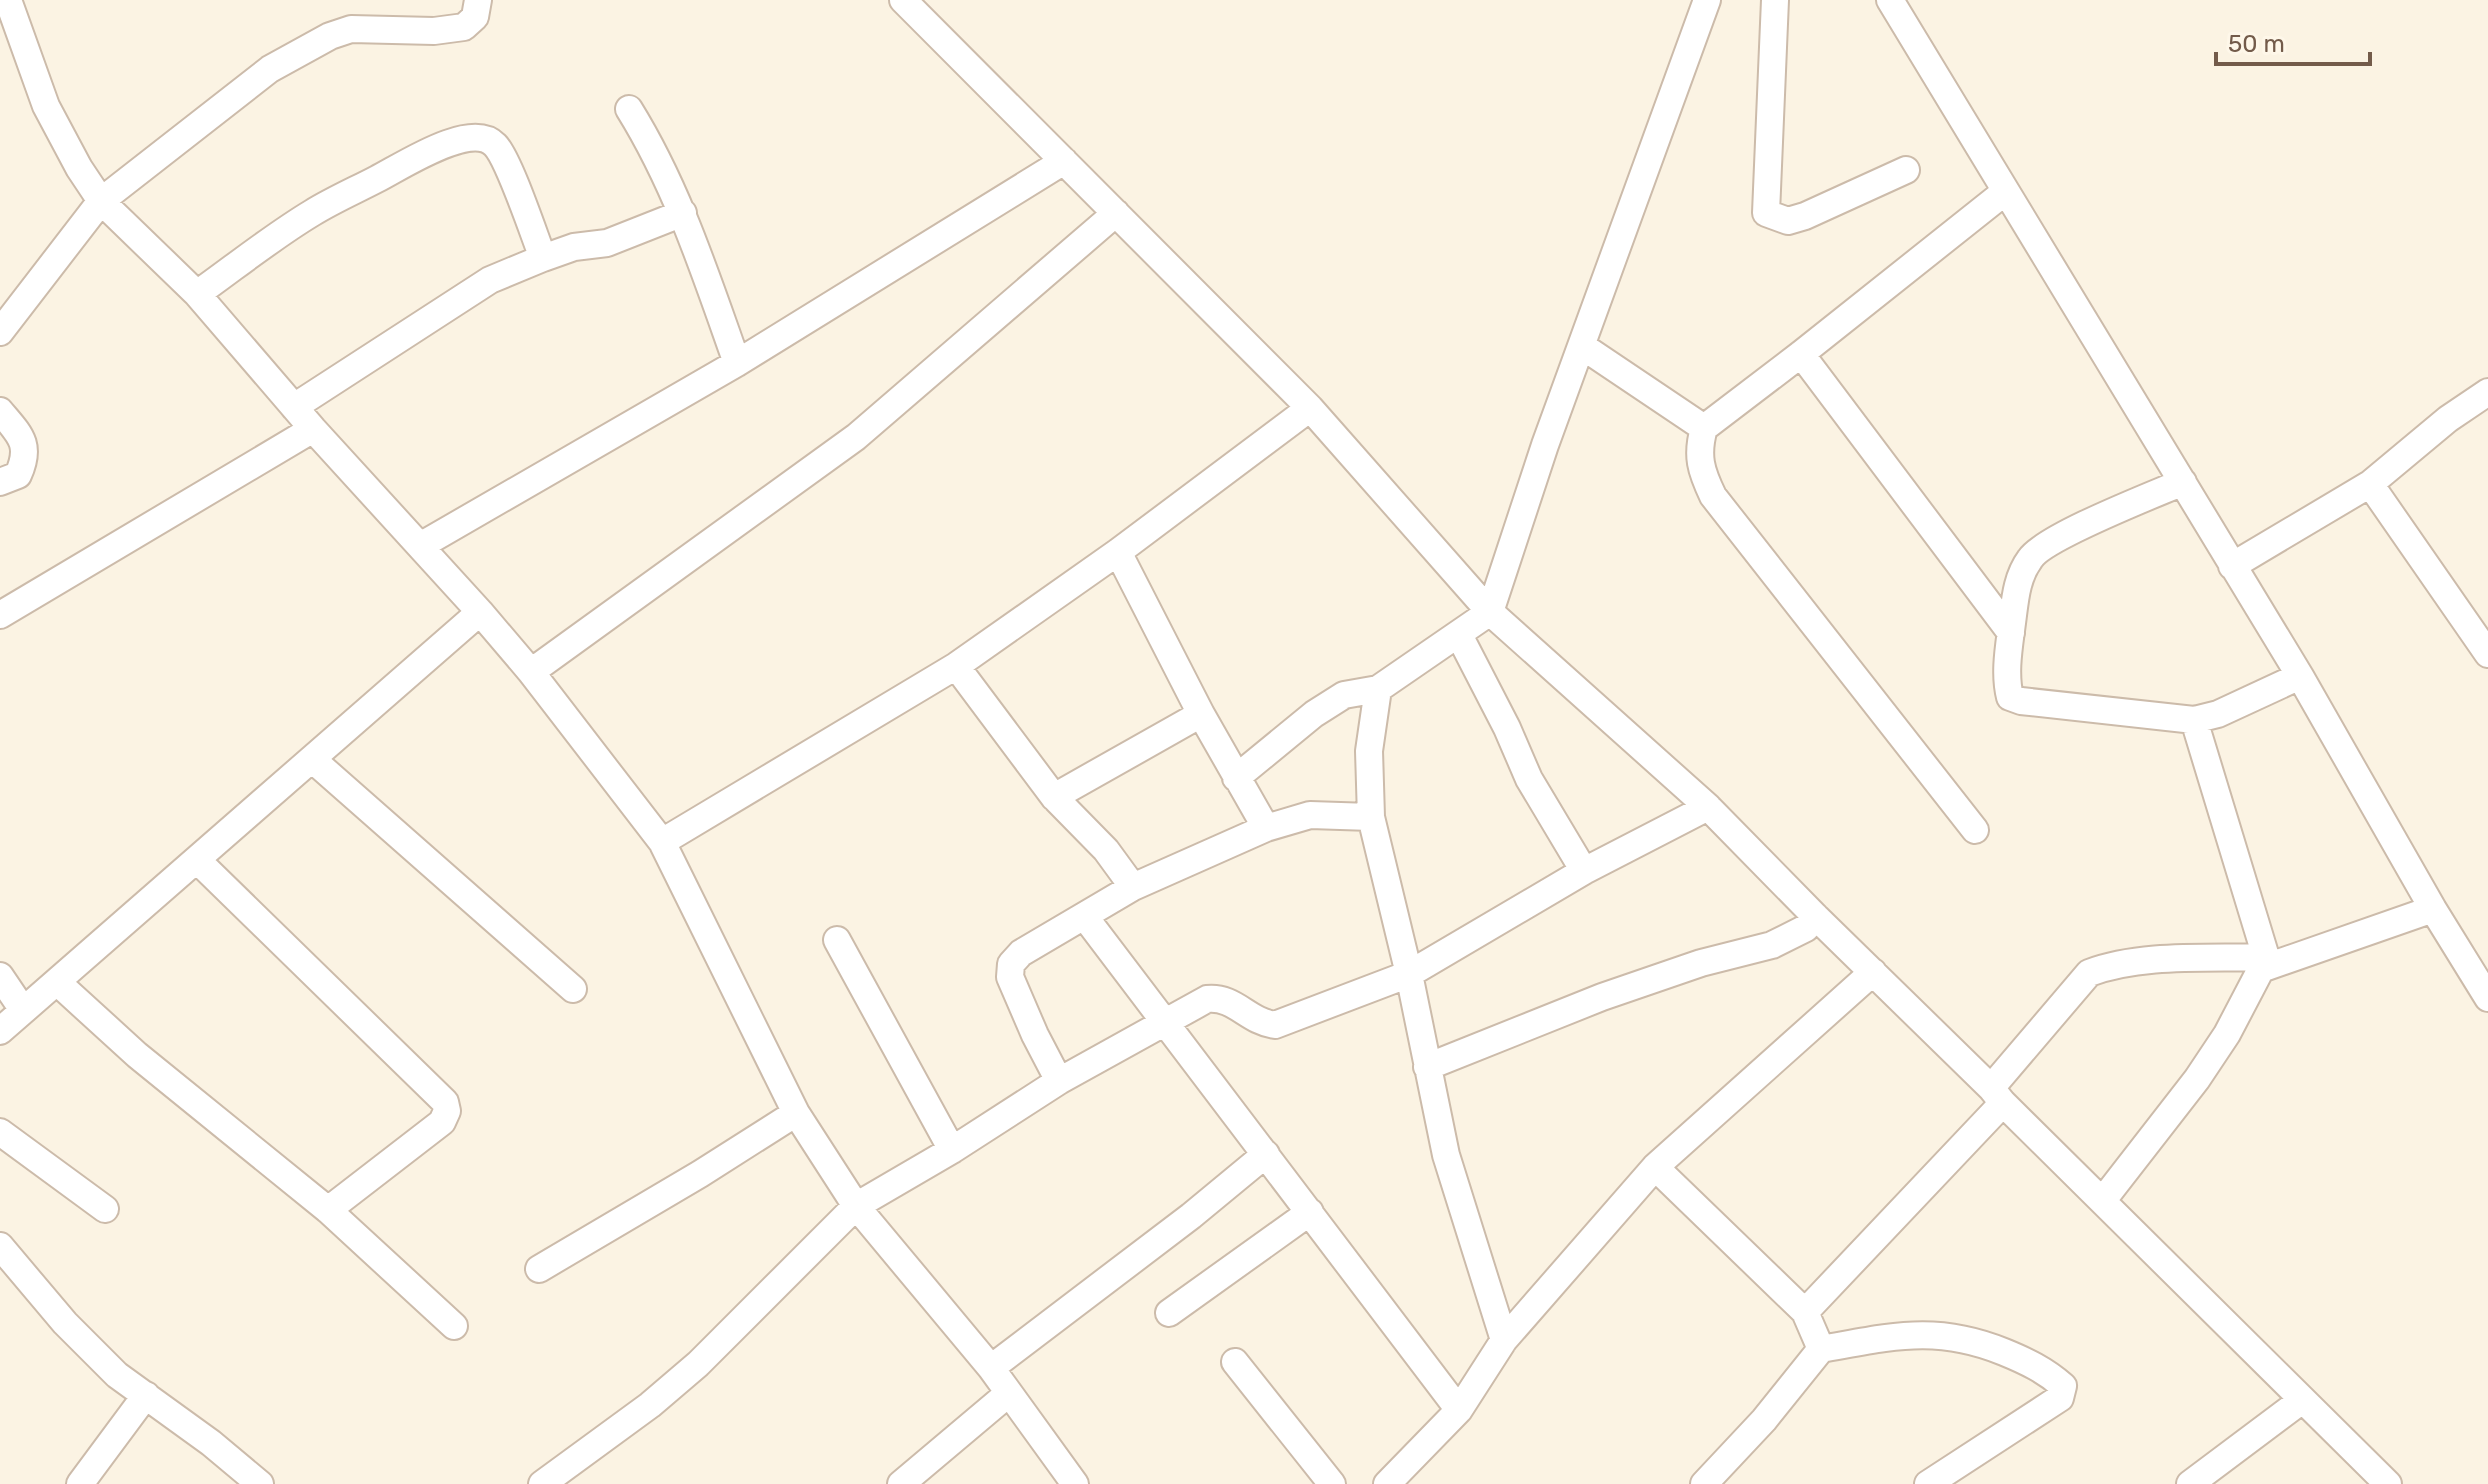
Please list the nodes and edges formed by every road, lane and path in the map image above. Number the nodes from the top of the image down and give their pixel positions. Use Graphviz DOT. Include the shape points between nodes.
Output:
graph roads {
  1 [pos="8,0"];
  2 [pos="478,0"];
  3 [pos="903,0"];
  4 [pos="1707,0"];
  5 [pos="1775,0"];
  6 [pos="1890,0"];
  7 [pos="629,109"];
  8 [pos="1064,161"];
  9 [pos="1906,170"];
  10 [pos="2006,191"];
  11 [pos="101,201"];
  12 [pos="683,213"];
  13 [pos="1116,213"];
  14 [pos="543,258"];
  15 [pos="197,294"];
  16 [pos="0,332"];
  17 [pos="1582,346"];
  18 [pos="1801,354"];
  19 [pos="737,363"];
  20 [pos="2488,392"];
  21 [pos="294,407"];
  22 [pos="1310,408"];
  23 [pos="0,411"];
  24 [pos="1704,428"];
  25 [pos="313,429"];
  26 [pos="0,482"];
  27 [pos="2183,482"];
  28 [pos="2370,484"];
  29 [pos="420,546"];
  30 [pos="1118,552"];
  31 [pos="2232,566"];
  32 [pos="480,612"];
  33 [pos="1490,612"];
  34 [pos="0,615"];
  35 [pos="2011,633"];
  36 [pos="1459,635"];
  37 [pos="2488,654"];
  38 [pos="956,666"];
  39 [pos="531,672"];
  40 [pos="2300,676"];
  41 [pos="1378,689"];
  42 [pos="1201,714"];
  43 [pos="2194,720"];
  44 [pos="313,760"];
  45 [pos="1236,778"];
  46 [pos="1054,797"];
  47 [pos="1708,807"];
  48 [pos="1371,817"];
  49 [pos="1266,828"];
  50 [pos="1975,830"];
  51 [pos="662,842"];
  52 [pos="197,860"];
  53 [pos="1584,871"];
  54 [pos="1133,887"];
  55 [pos="2433,909"];
  56 [pos="1815,916"];
  57 [pos="1085,917"];
  58 [pos="837,940"];
  59 [pos="2264,963"];
  60 [pos="1873,972"];
  61 [pos="1409,974"];
  62 [pos="0,976"];
  63 [pos="57,982"];
  64 [pos="573,989"];
  65 [pos="2488,998"];
  66 [pos="23,1010"];
  67 [pos="1165,1024"];
  68 [pos="0,1031"];
  69 [pos="1427,1067"];
  70 [pos="1059,1081"];
  71 [pos="1997,1095"];
  72 [pos="796,1113"];
  73 [pos="0,1132"];
  74 [pos="952,1150"];
  75 [pos="1266,1154"];
  76 [pos="1655,1167"];
  77 [pos="2103,1200"];
  78 [pos="856,1206"];
  79 [pos="105,1209"];
  80 [pos="328,1210"];
  81 [pos="1310,1212"];
  82 [pos="0,1246"];
  83 [pos="539,1269"];
  84 [pos="1805,1312"];
  85 [pos="1169,1313"];
  86 [pos="454,1326"];
  87 [pos="1504,1340"];
  88 [pos="1821,1349"];
  89 [pos="1235,1362"];
  90 [pos="991,1368"];
  91 [pos="1009,1393"];
  92 [pos="146,1395"];
  93 [pos="2302,1400"];
  94 [pos="1459,1410"];
  95 [pos="1718,1479"];
  96 [pos="80,1484"];
  97 [pos="260,1484"];
  98 [pos="542,1484"];
  99 [pos="901,1484"];
  100 [pos="1075,1484"];
  101 [pos="1332,1484"];
  102 [pos="1387,1484"];
  103 [pos="1928,1484"];
  104 [pos="2190,1484"];
  105 [pos="2388,1484"];
  1 -- 11 [label="street" via="46,106"];
  2 -- 11 [label="street" via="475,17 464,27 351,29 330,36 270,69"];
  3 -- 8 [label="street"];
  4 -- 17 [label="street"];
  5 -- 9 [label="street" via="1766,213 1788,221 1805,216"];
  6 -- 10 [label="street"];
  7 -- 12 [label="street"];
  8 -- 13 [label="street"];
  8 -- 19 [label="street"];
  10 -- 18 [label="street"];
  10 -- 27 [label="street"];
  11 -- 15 [label="street"];
  11 -- 16 [label="street"];
  12 -- 14 [label="street" via="607,243"];
  12 -- 19 [label="street"];
  13 -- 22 [label="street"];
  13 -- 39 [label="street" via="856,437"];
  14 -- 15 [label="street" via="494,144 479,138 421,153 313,212"];
  14 -- 21 [label="street" via="490,280"];
  15 -- 21 [label="street"];
  17 -- 24 [label="street"];
  17 -- 33 [label="street"];
  18 -- 24 [label="street"];
  18 -- 35 [label="street"];
  19 -- 29 [label="street"];
  20 -- 28 [label="street"];
  21 -- 25 [label="street"];
  22 -- 30 [label="street"];
  22 -- 33 [label="street"];
  23 -- 26 [label="street" via="23,441 26,458 18,475"];
  24 -- 50 [label="street" via="1700,470 1713,496"];
  25 -- 29 [label="street"];
  25 -- 34 [label="street"];
  27 -- 31 [label="street"];
  27 -- 35 [label="street" via="2051,541 2031,556 2018,581"];
  28 -- 31 [label="street"];
  28 -- 37 [label="street"];
  29 -- 32 [label="street"];
  30 -- 38 [label="street"];
  30 -- 42 [label="street"];
  31 -- 40 [label="street"];
  32 -- 39 [label="street"];
  32 -- 44 [label="street"];
  33 -- 36 [label="street"];
  33 -- 47 [label="street"];
  35 -- 43 [label="street" via="2010,697"];
  36 -- 41 [label="street"];
  36 -- 53 [label="street" via="1529,779"];
  38 -- 46 [label="street"];
  38 -- 51 [label="street"];
  39 -- 51 [label="street"];
  40 -- 43 [label="street"];
  40 -- 55 [label="street"];
  41 -- 45 [label="street" via="1344,695"];
  41 -- 48 [label="street" via="1369,751"];
  42 -- 45 [label="street"];
  42 -- 46 [label="street"];
  43 -- 59 [label="street"];
  44 -- 52 [label="street"];
  44 -- 64 [label="street"];
  45 -- 49 [label="street"];
  46 -- 54 [label="street" via="1106,850"];
  47 -- 53 [label="street"];
  47 -- 56 [label="street"];
  48 -- 49 [label="street" via="1310,815"];
  48 -- 61 [label="street"];
  49 -- 54 [label="street"];
  51 -- 72 [label="street"];
  52 -- 63 [label="street"];
  52 -- 80 [label="street" via="445,1102 442,1122"];
  53 -- 61 [label="street"];
  54 -- 57 [label="street"];
  55 -- 59 [label="street"];
  55 -- 65 [label="street"];
  56 -- 60 [label="street"];
  56 -- 69 [label="street" via="1806,928 1772,945 1602,997"];
  57 -- 67 [label="street"];
  57 -- 70 [label="street" via="1011,964 1010,977"];
  58 -- 74 [label="street"];
  59 -- 71 [label="street" via="2140,961 2089,973"];
  59 -- 77 [label="street" via="2197,1079"];
  60 -- 71 [label="street"];
  60 -- 76 [label="street"];
  61 -- 67 [label="street" via="1275,1025 1259,1023 1219,998 1207,999"];
  61 -- 69 [label="street"];
  62 -- 66 [label="street"];
  63 -- 66 [label="street"];
  63 -- 80 [label="street" via="137,1055"];
  66 -- 68 [label="street"];
  67 -- 70 [label="street"];
  67 -- 75 [label="street"];
  69 -- 87 [label="street" via="1446,1155"];
  70 -- 74 [label="street"];
  71 -- 77 [label="street"];
  71 -- 84 [label="street"];
  72 -- 78 [label="street"];
  72 -- 83 [label="street"];
  73 -- 79 [label="street"];
  74 -- 78 [label="street"];
  75 -- 81 [label="street"];
  75 -- 90 [label="street"];
  76 -- 84 [label="street"];
  76 -- 87 [label="street"];
  77 -- 93 [label="street"];
  78 -- 90 [label="street"];
  78 -- 98 [label="street" via="698,1364"];
  80 -- 86 [label="street"];
  81 -- 85 [label="street"];
  81 -- 94 [label="street"];
  82 -- 92 [label="street" via="65,1323 117,1375"];
  84 -- 88 [label="street"];
  87 -- 94 [label="street"];
  88 -- 95 [label="street"];
  88 -- 103 [label="street" via="1936,1334 1973,1340 2014,1356 2048,1372 2063,1386 2060,1398"];
  89 -- 101 [label="street"];
  90 -- 91 [label="street"];
  91 -- 99 [label="street"];
  91 -- 100 [label="street"];
  92 -- 96 [label="street"];
  92 -- 97 [label="street"];
  93 -- 104 [label="street"];
  93 -- 105 [label="street"];
  94 -- 102 [label="street"];
}
